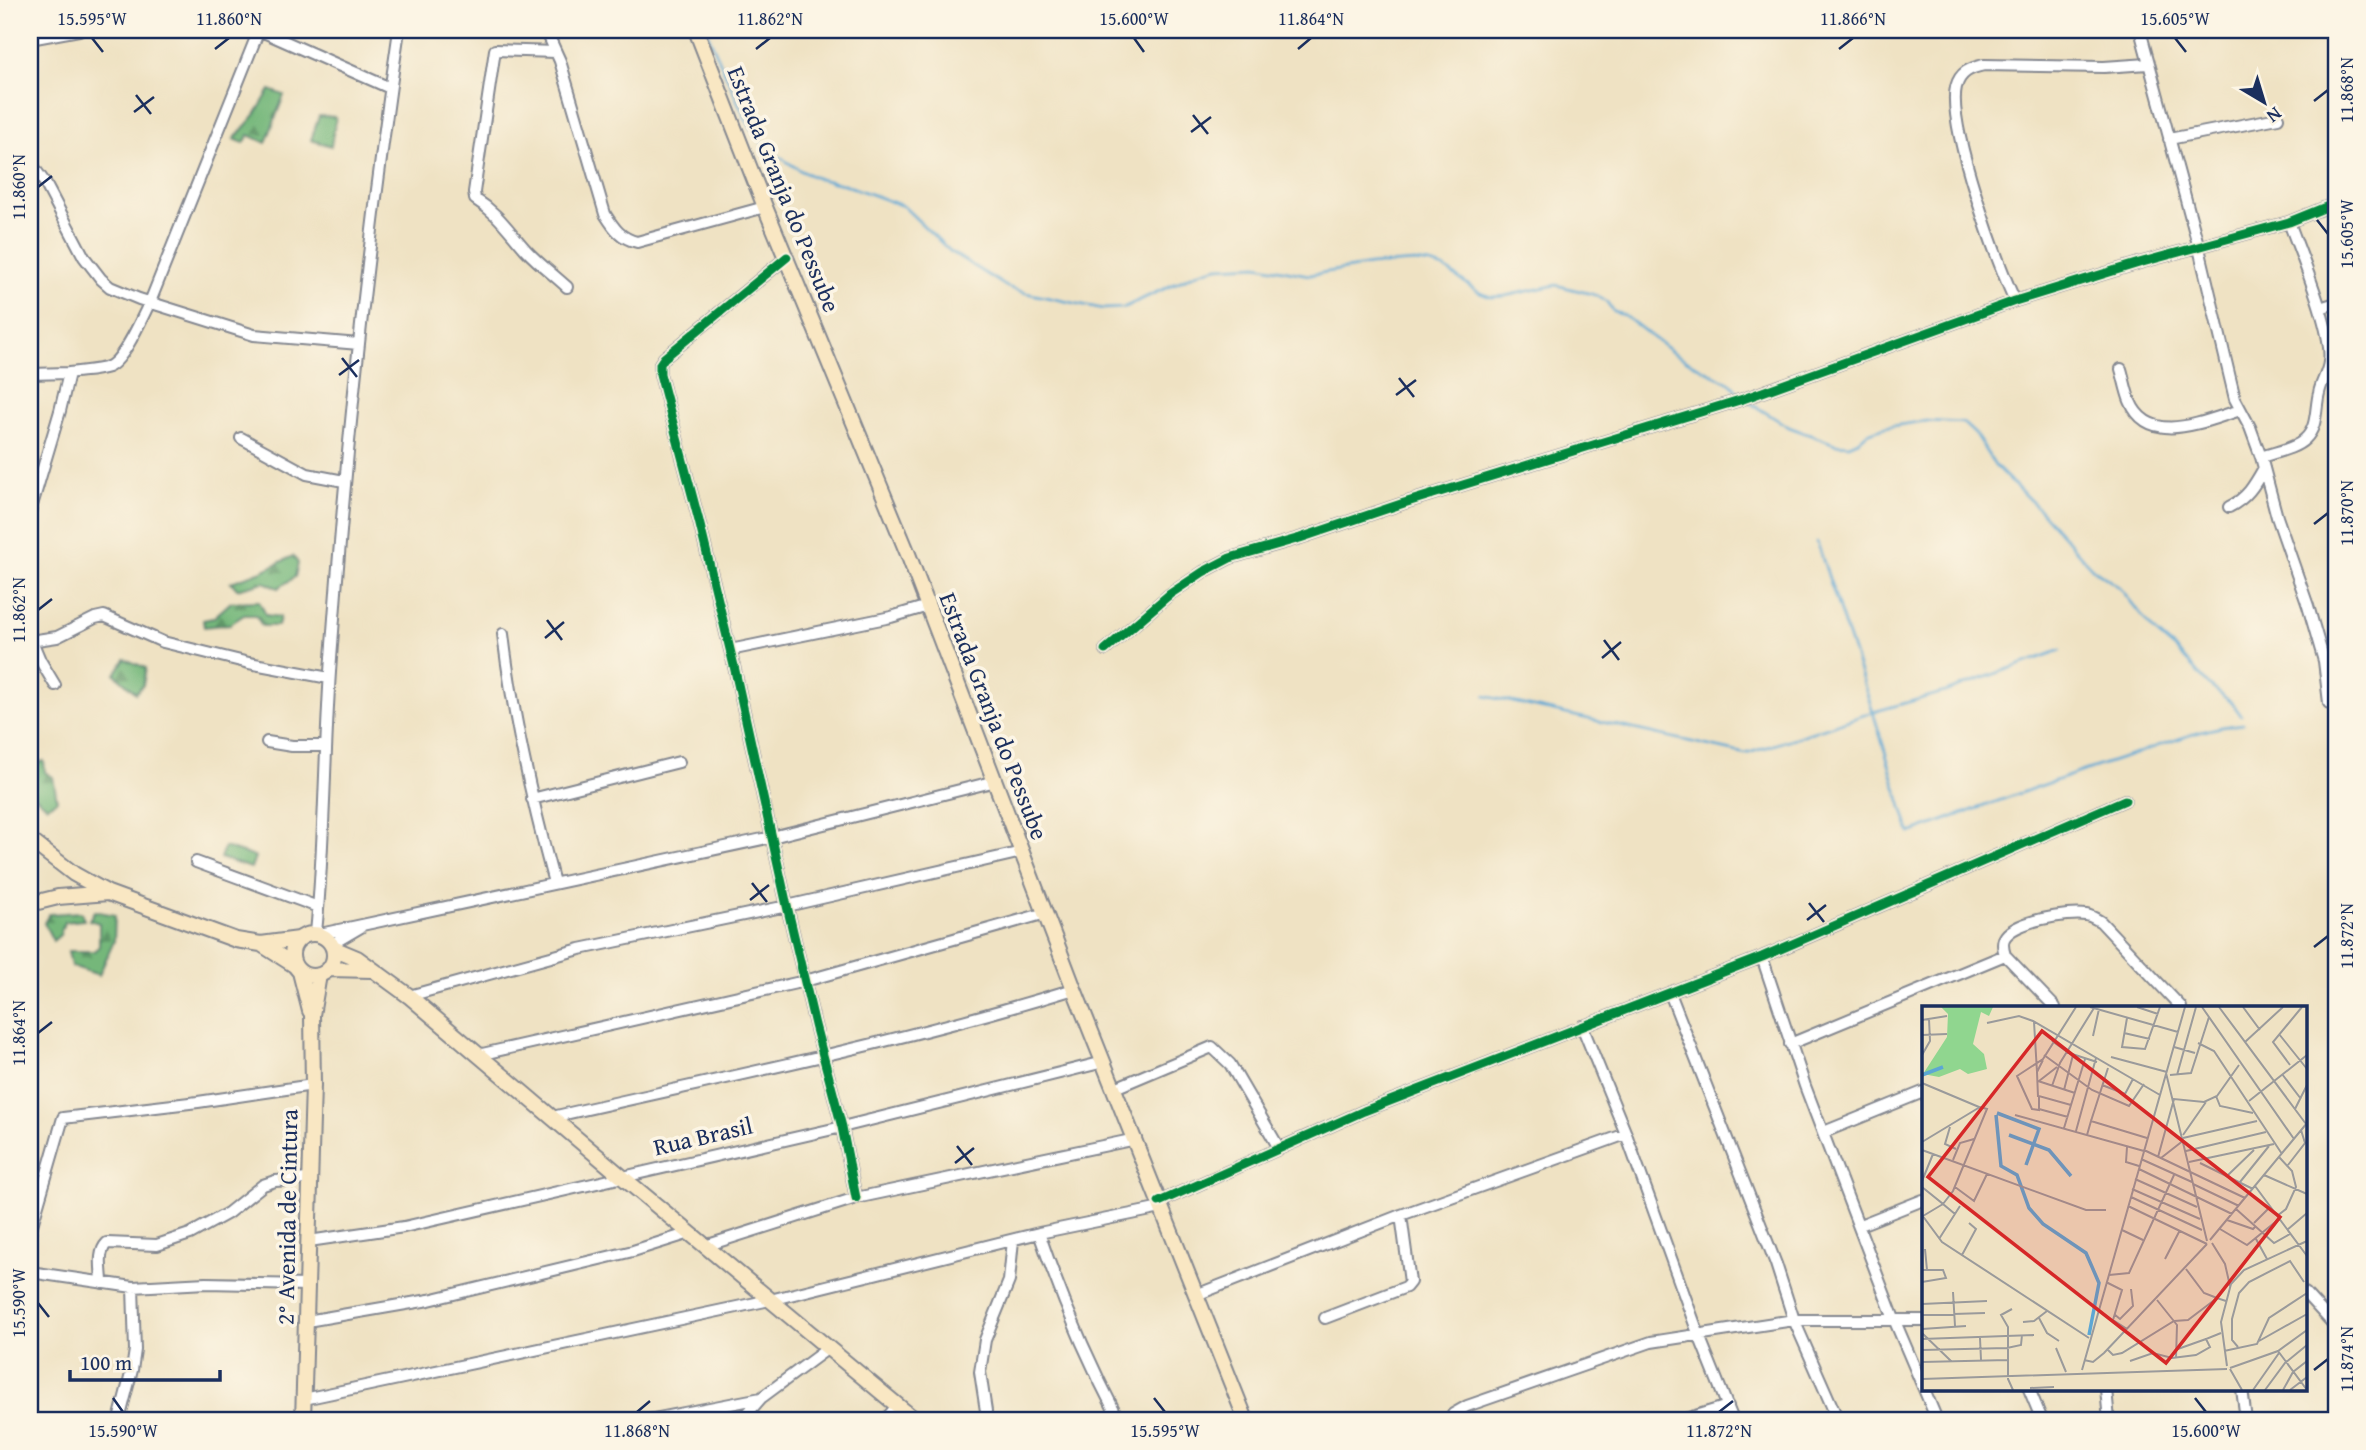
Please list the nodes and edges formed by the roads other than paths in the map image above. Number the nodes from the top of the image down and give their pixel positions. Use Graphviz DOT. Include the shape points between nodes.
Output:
graph roads {
  1 [pos="79,30"];
  2 [pos="259,30"];
  3 [pos="399,30"];
  4 [pos="546,30"];
  5 [pos="696,30"];
  6 [pos="2140,30"];
  7 [pos="30,39"];
  8 [pos="556,52"];
  9 [pos="2148,64"];
  10 [pos="390,88"];
  11 [pos="2278,118"];
  12 [pos="2169,139"];
  13 [pos="30,162"];
  14 [pos="2336,203"];
  15 [pos="765,207"];
  16 [pos="2289,222"];
  17 [pos="2199,248"];
  18 [pos="787,257"];
  19 [pos="567,287"];
  20 [pos="2015,301"];
  21 [pos="150,302"];
  22 [pos="2336,303"];
  23 [pos="2320,308"];
  24 [pos="359,344"];
  25 [pos="2121,369"];
  26 [pos="69,373"];
  27 [pos="30,374"];
  28 [pos="2241,410"];
  29 [pos="241,438"];
  30 [pos="2261,457"];
  31 [pos="2264,468"];
  32 [pos="344,481"];
  33 [pos="2229,507"];
  34 [pos="30,512"];
  35 [pos="928,606"];
  36 [pos="503,634"];
  37 [pos="31,641"];
  38 [pos="730,650"];
  39 [pos="1105,650"];
  40 [pos="330,678"];
  41 [pos="55,685"];
  42 [pos="2336,705"];
  43 [pos="267,742"];
  44 [pos="326,746"];
  45 [pos="679,762"];
  46 [pos="996,781"];
  47 [pos="532,799"];
  48 [pos="2125,800"];
  49 [pos="772,837"];
  50 [pos="30,840"];
  51 [pos="1022,852"];
  52 [pos="196,862"];
  53 [pos="554,883"];
  54 [pos="108,894"];
  55 [pos="30,904"];
  56 [pos="787,906"];
  57 [pos="318,907"];
  58 [pos="1046,914"];
  59 [pos="363,926"];
  60 [pos="318,934"];
  61 [pos="299,939"];
  62 [pos="261,944"];
  63 [pos="333,946"];
  64 [pos="2005,955"];
  65 [pos="1762,957"];
  66 [pos="297,968"];
  67 [pos="372,970"];
  68 [pos="324,972"];
  69 [pos="805,981"];
  70 [pos="1074,989"];
  71 [pos="1670,993"];
  72 [pos="409,996"];
  73 [pos="2054,1006"];
  74 [pos="2180,1006"];
  75 [pos="312,1015"];
  76 [pos="1582,1026"];
  77 [pos="1790,1044"];
  78 [pos="478,1055"];
  79 [pos="823,1055"];
  80 [pos="1104,1062"];
  81 [pos="313,1085"];
  82 [pos="1115,1088"];
  83 [pos="1922,1091"];
  84 [pos="552,1117"];
  85 [pos="842,1127"];
  86 [pos="1824,1132"];
  87 [pos="1626,1134"];
  88 [pos="1136,1139"];
  89 [pos="1279,1148"];
  90 [pos="621,1176"];
  91 [pos="310,1179"];
  92 [pos="35,1193"];
  93 [pos="856,1198"];
  94 [pos="1922,1200"];
  95 [pos="1160,1205"];
  96 [pos="1401,1215"];
  97 [pos="1860,1225"];
  98 [pos="30,1232"];
  99 [pos="690,1233"];
  100 [pos="1039,1233"];
  101 [pos="1013,1240"];
  102 [pos="309,1241"];
  103 [pos="705,1246"];
  104 [pos="30,1272"];
  105 [pos="102,1283"];
  106 [pos="309,1285"];
  107 [pos="133,1287"];
  108 [pos="2306,1294"];
  109 [pos="1196,1295"];
  110 [pos="770,1300"];
  111 [pos="1325,1318"];
  112 [pos="1894,1319"];
  113 [pos="1794,1320"];
  114 [pos="1922,1320"];
  115 [pos="307,1321"];
  116 [pos="2336,1327"];
  117 [pos="1698,1333"];
  118 [pos="828,1349"];
  119 [pos="1922,1383"];
  120 [pos="1925,1390"];
  121 [pos="2029,1390"];
  122 [pos="2106,1390"];
  123 [pos="2242,1390"];
  124 [pos="761,1398"];
  125 [pos="304,1399"];
  126 [pos="897,1406"];
  127 [pos="1728,1406"];
  128 [pos="119,1420"];
  129 [pos="303,1420"];
  130 [pos="648,1420"];
  131 [pos="741,1420"];
  132 [pos="885,1420"];
  133 [pos="915,1420"];
  134 [pos="984,1420"];
  135 [pos="1119,1420"];
  136 [pos="1246,1420"];
  137 [pos="1451,1420"];
  138 [pos="1682,1420"];
  139 [pos="1733,1420"];
  140 [pos="1838,1420"];
  141 [pos="1937,1420"];
  142 [pos="2042,1420"];
  143 [pos="2109,1420"];
  144 [pos="2246,1420"];
  1 -- 7 [label="street"];
  2 -- 10 [label="street"];
  2 -- 21 [label="street"];
  3 -- 10 [label="street"];
  4 -- 8 [label="street"];
  5 -- 15 [label="street, Estrada Granja do Pessube"];
  6 -- 9 [label="street"];
  8 -- 15 [label="street" via="605,214 625,239 636,242"];
  8 -- 19 [label="street" via="495,50 474,192 475,199"];
  9 -- 12 [label="street"];
  9 -- 20 [label="street" via="1984,65 1963,73 1956,85 1957,121 1985,223"];
  10 -- 24 [label="street"];
  11 -- 12 [label="street"];
  12 -- 17 [label="street"];
  13 -- 21 [label="street" via="100,279 119,292"];
  14 -- 16 [label="street"];
  15 -- 18 [label="street, Estrada Granja do Pessube"];
  16 -- 17 [label="street"];
  16 -- 23 [label="street"];
  17 -- 20 [label="street"];
  17 -- 28 [label="street"];
  18 -- 35 [label="street, Estrada Granja do Pessube"];
  18 -- 38 [label="street" via="660,364 662,389"];
  20 -- 39 [label="street" via="1743,399 1230,558 1170,594"];
  21 -- 24 [label="street" via="254,334"];
  21 -- 26 [label="street" via="119,359 110,366"];
  22 -- 23 [label="street"];
  23 -- 30 [label="street" via="2329,364 2314,426 2303,441"];
  24 -- 32 [label="street"];
  25 -- 28 [label="street" via="2130,401 2151,426 2190,425"];
  26 -- 27 [label="street"];
  26 -- 34 [label="street"];
  28 -- 30 [label="street"];
  29 -- 32 [label="street" via="301,472"];
  30 -- 31 [label="street"];
  31 -- 33 [label="street" via="2251,492"];
  31 -- 42 [label="street" via="2324,661 2329,703"];
  32 -- 40 [label="street"];
  35 -- 38 [label="street"];
  35 -- 46 [label="street, Estrada Granja do Pessube"];
  36 -- 47 [label="street"];
  37 -- 40 [label="street" via="57,637 104,616 163,642"];
  37 -- 41 [label="street"];
  38 -- 49 [label="street"];
  40 -- 44 [label="street"];
  43 -- 44 [label="street"];
  44 -- 57 [label="street"];
  45 -- 47 [label="street"];
  46 -- 49 [label="street"];
  46 -- 51 [label="street, Estrada Granja do Pessube"];
  47 -- 53 [label="street"];
  48 -- 65 [label="street"];
  49 -- 53 [label="street"];
  49 -- 56 [label="street"];
  50 -- 54 [label="street"];
  51 -- 56 [label="street"];
  51 -- 58 [label="street, Estrada Granja do Pessube"];
  52 -- 57 [label="street"];
  53 -- 59 [label="street"];
  54 -- 55 [label="street"];
  54 -- 62 [label="street" via="236,940"];
  56 -- 69 [label="street"];
  56 -- 72 [label="street" via="580,949"];
  57 -- 60 [label="street"];
  58 -- 69 [label="street"];
  58 -- 70 [label="street, Estrada Granja do Pessube"];
  59 -- 60 [label="street"];
  59 -- 63 [label="street"];
  60 -- 61 [label="street"];
  60 -- 63 [label="street"];
  61 -- 62 [label="street"];
  61 -- 66 [label="street" via="292,948"];
  62 -- 66 [label="street"];
  63 -- 67 [label="street"];
  63 -- 68 [label="street" via="334,957"];
  64 -- 73 [label="street"];
  64 -- 74 [label="street" via="2005,937 2024,924 2077,914 2090,916 2101,922"];
  64 -- 77 [label="street"];
  65 -- 71 [label="street"];
  65 -- 77 [label="street"];
  66 -- 68 [label="street" via="309,976"];
  66 -- 75 [label="street"];
  67 -- 68 [label="street"];
  67 -- 72 [label="street"];
  68 -- 75 [label="street"];
  69 -- 78 [label="street"];
  69 -- 79 [label="street"];
  70 -- 79 [label="street"];
  70 -- 80 [label="street, Estrada Granja do Pessube"];
  71 -- 76 [label="street"];
  71 -- 113 [label="street"];
  72 -- 78 [label="street"];
  75 -- 81 [label="street, 2° Avenida de Cintura"];
  76 -- 87 [label="street"];
  76 -- 89 [label="street"];
  77 -- 86 [label="street"];
  78 -- 84 [label="street"];
  79 -- 84 [label="street"];
  79 -- 85 [label="street"];
  80 -- 82 [label="street, Estrada Granja do Pessube"];
  80 -- 85 [label="street, Rua Brasil"];
  81 -- 91 [label="street, 2° Avenida de Cintura"];
  81 -- 92 [label="street" via="63,1118"];
  82 -- 88 [label="street, Estrada Granja do Pessube"];
  82 -- 89 [label="street" via="1212,1047 1230,1064"];
  83 -- 86 [label="street"];
  84 -- 90 [label="street"];
  85 -- 90 [label="street, Rua Brasil"];
  85 -- 93 [label="street"];
  86 -- 97 [label="street"];
  87 -- 96 [label="street"];
  87 -- 117 [label="street"];
  88 -- 93 [label="street"];
  88 -- 95 [label="street, Estrada Granja do Pessube"];
  89 -- 95 [label="street"];
  90 -- 99 [label="street"];
  90 -- 102 [label="street, Rua Brasil" via="404,1227"];
  91 -- 102 [label="street, 2° Avenida de Cintura"];
  91 -- 105 [label="street" via="263,1185 228,1213 190,1234 157,1245 107,1243 101,1254"];
  92 -- 98 [label="street"];
  93 -- 103 [label="street"];
  94 -- 97 [label="street"];
  95 -- 100 [label="street"];
  95 -- 109 [label="street, Estrada Granja do Pessube"];
  96 -- 109 [label="street"];
  96 -- 111 [label="street" via="1410,1282"];
  97 -- 112 [label="street"];
  99 -- 103 [label="street"];
  99 -- 115 [label="street" via="429,1300"];
  100 -- 101 [label="street"];
  100 -- 135 [label="street" via="1066,1309"];
  101 -- 110 [label="street"];
  101 -- 134 [label="street" via="1009,1281 985,1340 980,1373"];
  102 -- 106 [label="street, 2° Avenida de Cintura"];
  103 -- 110 [label="street"];
  104 -- 105 [label="street"];
  105 -- 107 [label="street"];
  106 -- 107 [label="street"];
  106 -- 115 [label="street, 2° Avenida de Cintura"];
  107 -- 128 [label="street" via="135,1350"];
  108 -- 116 [label="street"];
  109 -- 136 [label="street, Estrada Granja do Pessube"];
  110 -- 118 [label="street"];
  110 -- 125 [label="street"];
  112 -- 113 [label="street"];
  112 -- 114 [label="street"];
  112 -- 119 [label="street"];
  113 -- 117 [label="street"];
  113 -- 140 [label="street"];
  115 -- 125 [label="street, 2° Avenida de Cintura"];
  117 -- 127 [label="street"];
  117 -- 137 [label="street" via="1651,1342 1525,1384 1467,1406"];
  118 -- 124 [label="street"];
  118 -- 126 [label="street"];
  120 -- 141 [label="street"];
  121 -- 142 [label="street"];
  122 -- 143 [label="street"];
  123 -- 144 [label="street"];
  124 -- 130 [label="street"];
  124 -- 131 [label="street"];
  125 -- 129 [label="street, 2° Avenida de Cintura"];
  126 -- 132 [label="street"];
  126 -- 133 [label="street"];
  127 -- 138 [label="street"];
  127 -- 139 [label="street"];
}
